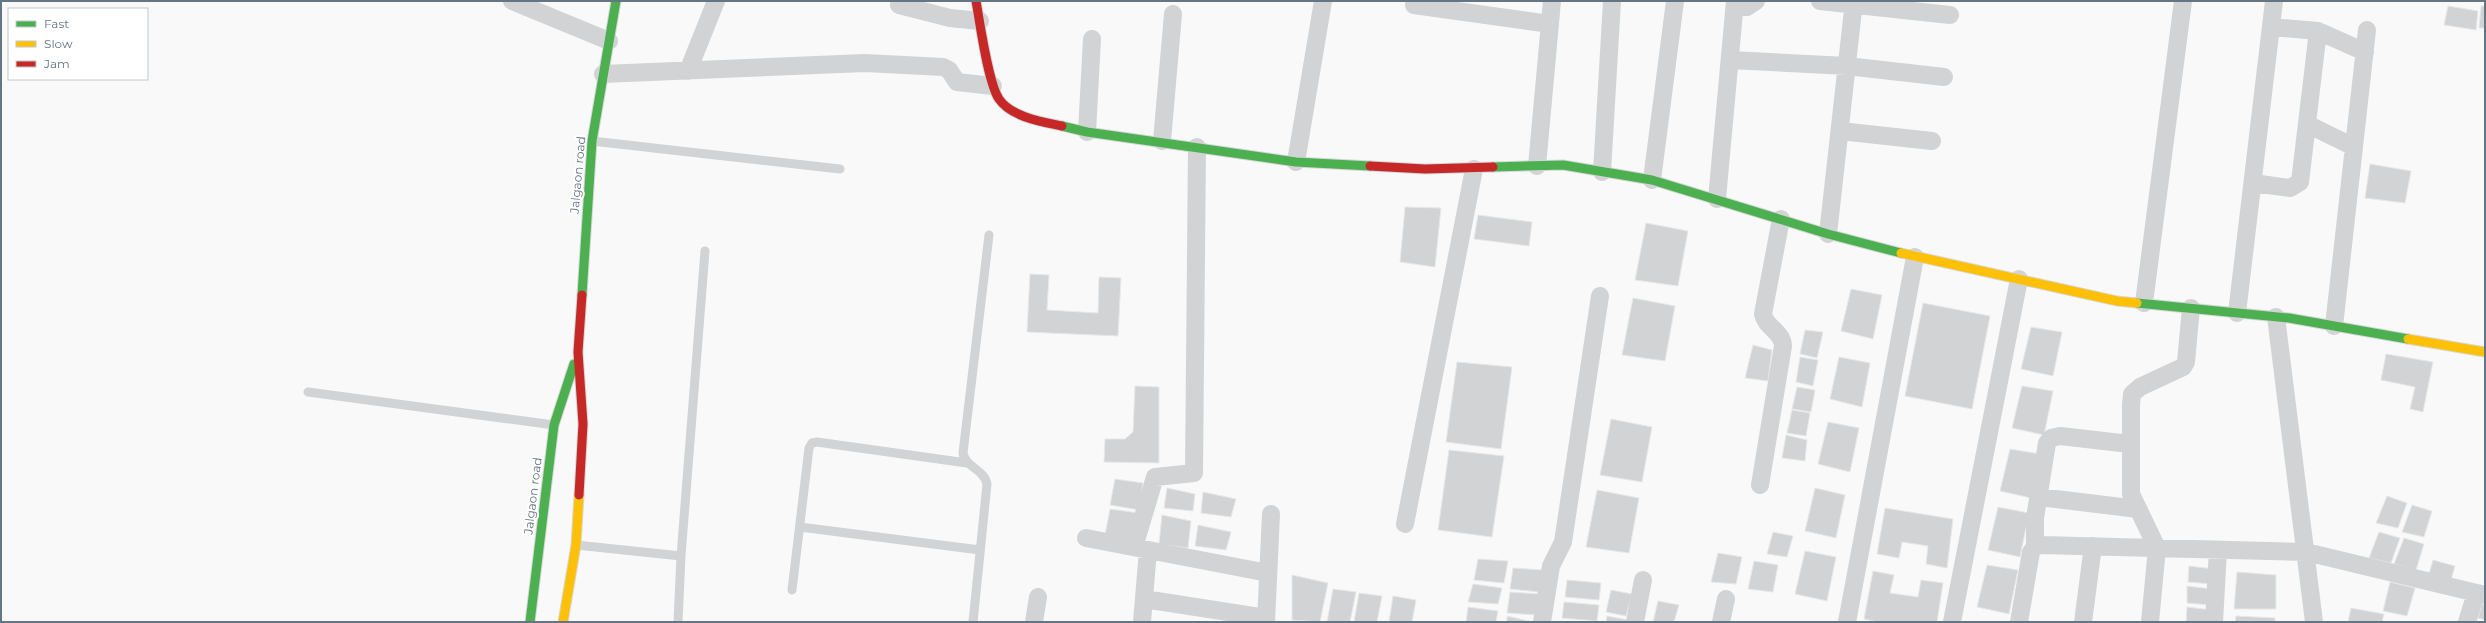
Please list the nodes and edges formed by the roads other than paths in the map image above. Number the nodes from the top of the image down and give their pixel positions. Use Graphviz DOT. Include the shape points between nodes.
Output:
graph roads {
  1 [pos="512,1"];
  2 [pos="616,1"];
  3 [pos="716,1"];
  4 [pos="976,1"];
  5 [pos="1323,1"];
  6 [pos="1552,1"];
  7 [pos="1612,1"];
  8 [pos="1675,1"];
  9 [pos="1756,1"];
  10 [pos="1820,1"];
  11 [pos="2183,1"];
  12 [pos="2274,1"];
  13 [pos="1853,3"];
  14 [pos="1735,4"];
  15 [pos="899,5"];
  16 [pos="1414,5"];
  17 [pos="1173,14"];
  18 [pos="1950,15"];
  19 [pos="980,21"];
  20 [pos="1550,24"];
  21 [pos="2271,27"];
  22 [pos="2367,30"];
  23 [pos="2318,31"];
  24 [pos="1092,40"];
  25 [pos="609,42"];
  26 [pos="2365,52"];
  27 [pos="1730,60"];
  28 [pos="1847,66"];
  29 [pos="688,71"];
  30 [pos="603,74"];
  31 [pos="1944,76"];
  32 [pos="993,86"];
  33 [pos="2307,124"];
  34 [pos="1840,131"];
  35 [pos="1087,132"];
  36 [pos="592,141"];
  37 [pos="1162,141"];
  38 [pos="1932,141"];
  39 [pos="1197,147"];
  40 [pos="2354,147"];
  41 [pos="1296,162"];
  42 [pos="1537,166"];
  43 [pos="840,169"];
  44 [pos="1474,169"];
  45 [pos="1602,172"];
  46 [pos="1652,180"];
  47 [pos="2253,183"];
  48 [pos="1717,199"];
  49 [pos="1781,219"];
  50 [pos="1828,234"];
  51 [pos="989,235"];
  52 [pos="705,251"];
  53 [pos="1915,257"];
  54 [pos="2019,279"];
  55 [pos="1600,296"];
  56 [pos="2144,304"];
  57 [pos="2190,308"];
  58 [pos="2237,313"];
  59 [pos="2276,316"];
  60 [pos="2334,326"];
  61 [pos="578,352"];
  62 [pos="2485,352"];
  63 [pos="308,392"];
  64 [pos="554,425"];
  65 [pos="2130,444"];
  66 [pos="967,463"];
  67 [pos="1760,485"];
  68 [pos="2039,497"];
  69 [pos="2138,509"];
  70 [pos="1271,514"];
  71 [pos="1405,524"];
  72 [pos="800,527"];
  73 [pos="1086,538"];
  74 [pos="576,545"];
  75 [pos="2093,546"];
  76 [pos="2035,547"];
  77 [pos="1141,548"];
  78 [pos="2157,548"];
  79 [pos="980,550"];
  80 [pos="2218,550"];
  81 [pos="2306,552"];
  82 [pos="681,556"];
  83 [pos="1268,573"];
  84 [pos="1643,580"];
  85 [pos="792,590"];
  86 [pos="2481,594"];
  87 [pos="1038,597"];
  88 [pos="1144,599"];
  89 [pos="1726,599"];
  90 [pos="1266,620"];
  91 [pos="530,622"];
  92 [pos="563,622"];
  93 [pos="678,622"];
  94 [pos="973,622"];
  95 [pos="1034,622"];
  96 [pos="1142,622"];
  97 [pos="1542,622"];
  98 [pos="1635,622"];
  99 [pos="1721,622"];
  100 [pos="1847,622"];
  101 [pos="1952,622"];
  102 [pos="2019,622"];
  103 [pos="2083,622"];
  104 [pos="2150,622"];
  105 [pos="2214,622"];
  106 [pos="2314,622"];
  107 [pos="2467,622"];
  1 -- 25 [label="street"];
  2 -- 25 [label="main road, Jalgaon road"];
  3 -- 29 [label="street"];
  4 -- 19 [label="main road"];
  5 -- 41 [label="street"];
  6 -- 20 [label="street"];
  7 -- 45 [label="street"];
  8 -- 46 [label="street"];
  9 -- 14 [label="street" via="1747,7"];
  10 -- 13 [label="street"];
  11 -- 56 [label="street"];
  12 -- 21 [label="street"];
  13 -- 18 [label="street"];
  13 -- 28 [label="street"];
  14 -- 27 [label="street"];
  15 -- 19 [label="street" via="950,18"];
  16 -- 20 [label="street"];
  17 -- 37 [label="street"];
  19 -- 32 [label="main road"];
  20 -- 42 [label="street"];
  21 -- 23 [label="street"];
  21 -- 47 [label="street"];
  22 -- 26 [label="street"];
  23 -- 26 [label="street"];
  23 -- 33 [label="street"];
  24 -- 35 [label="street"];
  25 -- 30 [label="main road, Jalgaon road"];
  26 -- 40 [label="street"];
  27 -- 28 [label="street"];
  27 -- 48 [label="street"];
  28 -- 31 [label="street"];
  28 -- 34 [label="street"];
  29 -- 30 [label="street"];
  29 -- 32 [label="street" via="876,63 943,67 949,70 957,82"];
  30 -- 36 [label="main road, Jalgaon road"];
  32 -- 35 [label="main road" via="999,100 1014,111 1032,119"];
  33 -- 40 [label="street"];
  33 -- 47 [label="street" via="2300,182 2290,188"];
  34 -- 38 [label="street"];
  34 -- 50 [label="street"];
  35 -- 37 [label="main road"];
  36 -- 43 [label="lane"];
  36 -- 61 [label="main road, Jalgaon road"];
  37 -- 39 [label="main road"];
  39 -- 41 [label="main road"];
  39 -- 77 [label="street" via="1194,473 1155,477"];
  40 -- 60 [label="street"];
  41 -- 44 [label="main road"];
  42 -- 44 [label="main road"];
  42 -- 45 [label="main road" via="1563,165"];
  44 -- 71 [label="street"];
  45 -- 46 [label="main road"];
  46 -- 48 [label="main road"];
  47 -- 58 [label="street"];
  48 -- 49 [label="main road"];
  49 -- 50 [label="main road"];
  49 -- 67 [label="street" via="1763,314 1767,323 1781,338 1782,346"];
  50 -- 53 [label="main road"];
  51 -- 66 [label="lane" via="963,453"];
  52 -- 82 [label="lane"];
  53 -- 54 [label="main road"];
  53 -- 100 [label="street"];
  54 -- 56 [label="main road" via="2117,301"];
  54 -- 101 [label="street"];
  55 -- 97 [label="street" via="1563,542 1551,566"];
  56 -- 57 [label="main road"];
  57 -- 58 [label="main road"];
  57 -- 65 [label="street" via="2186,362 2183,367 2140,387 2132,394"];
  58 -- 59 [label="main road"];
  59 -- 60 [label="main road"];
  59 -- 81 [label="street"];
  60 -- 62 [label="main road"];
  61 -- 64 [label="main road, Jalgaon road"];
  61 -- 74 [label="main road, Jalgaon road" via="583,424"];
  63 -- 64 [label="lane"];
  64 -- 91 [label="main road, Jalgaon road"];
  65 -- 68 [label="street" via="2060,436 2051,438 2047,443"];
  65 -- 69 [label="street" via="2130,494"];
  66 -- 72 [label="lane" via="812,443 809,448"];
  66 -- 79 [label="lane" via="983,475 987,484"];
  68 -- 69 [label="street"];
  68 -- 76 [label="street" via="2035,518"];
  69 -- 78 [label="street"];
  70 -- 83 [label="street"];
  72 -- 79 [label="lane"];
  72 -- 85 [label="lane"];
  73 -- 77 [label="street"];
  74 -- 82 [label="lane"];
  74 -- 92 [label="main road, Jalgaon road"];
  75 -- 76 [label="street"];
  75 -- 78 [label="street"];
  75 -- 103 [label="street"];
  76 -- 102 [label="street" via="2031,552"];
  77 -- 83 [label="street"];
  77 -- 88 [label="street"];
  78 -- 80 [label="street"];
  78 -- 104 [label="street"];
  79 -- 94 [label="lane"];
  80 -- 81 [label="street"];
  80 -- 105 [label="street"];
  81 -- 86 [label="street"];
  81 -- 106 [label="street"];
  82 -- 93 [label="lane"];
  83 -- 90 [label="street"];
  84 -- 98 [label="street"];
  86 -- 107 [label="street"];
  87 -- 95 [label="street"];
  88 -- 90 [label="street"];
  88 -- 96 [label="street"];
  89 -- 99 [label="street"];
}
